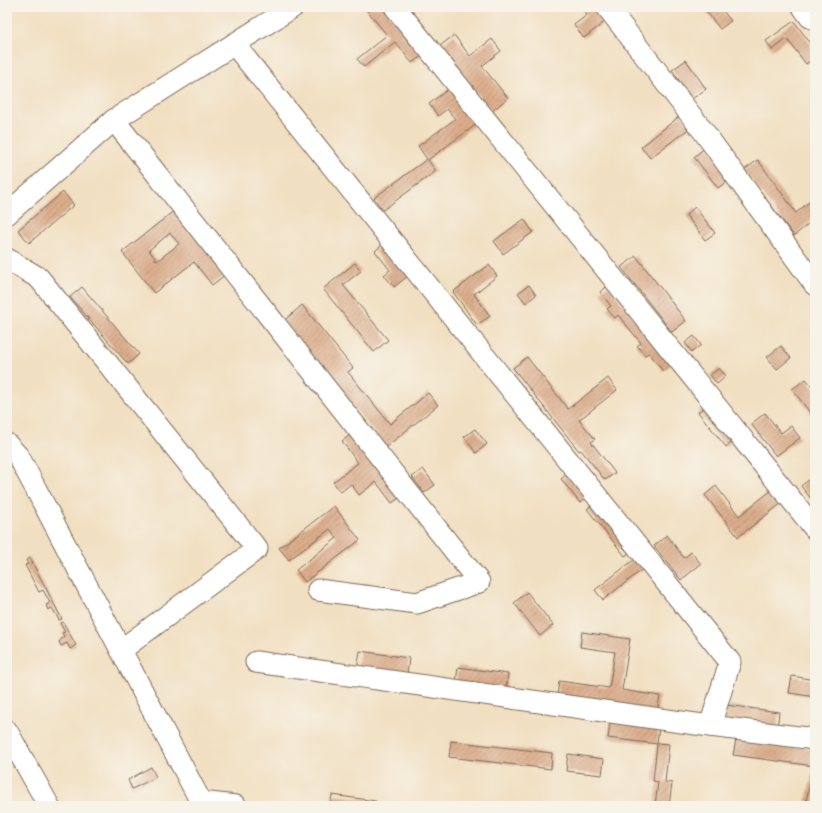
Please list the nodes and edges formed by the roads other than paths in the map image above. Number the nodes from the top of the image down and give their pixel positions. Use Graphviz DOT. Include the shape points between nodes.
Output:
graph roads {
  1 [pos="293,7"];
  2 [pos="395,7"];
  3 [pos="607,7"];
  4 [pos="803,7"];
  5 [pos="815,19"];
  6 [pos="234,44"];
  7 [pos="114,120"];
  8 [pos="7,214"];
  9 [pos="7,259"];
  10 [pos="815,285"];
  11 [pos="7,444"];
  12 [pos="815,529"];
  13 [pos="318,590"];
  14 [pos="121,650"];
  15 [pos="256,662"];
  16 [pos="710,726"];
  17 [pos="7,731"];
  18 [pos="815,739"];
  19 [pos="49,806"];
  20 [pos="236,806"];
  1 -- 6 [label="street"];
  2 -- 12 [label="street"];
  3 -- 10 [label="street" via="704,132"];
  4 -- 5 [label="street" via="810,17"];
  6 -- 7 [label="street"];
  6 -- 16 [label="street" via="730,662"];
  7 -- 8 [label="street"];
  7 -- 13 [label="street" via="479,582 417,603"];
  9 -- 14 [label="street" via="38,278 257,549"];
  11 -- 14 [label="street" via="20,457"];
  14 -- 20 [label="street" via="201,802"];
  15 -- 16 [label="street"];
  16 -- 18 [label="street"];
  17 -- 19 [label="street"];
}
